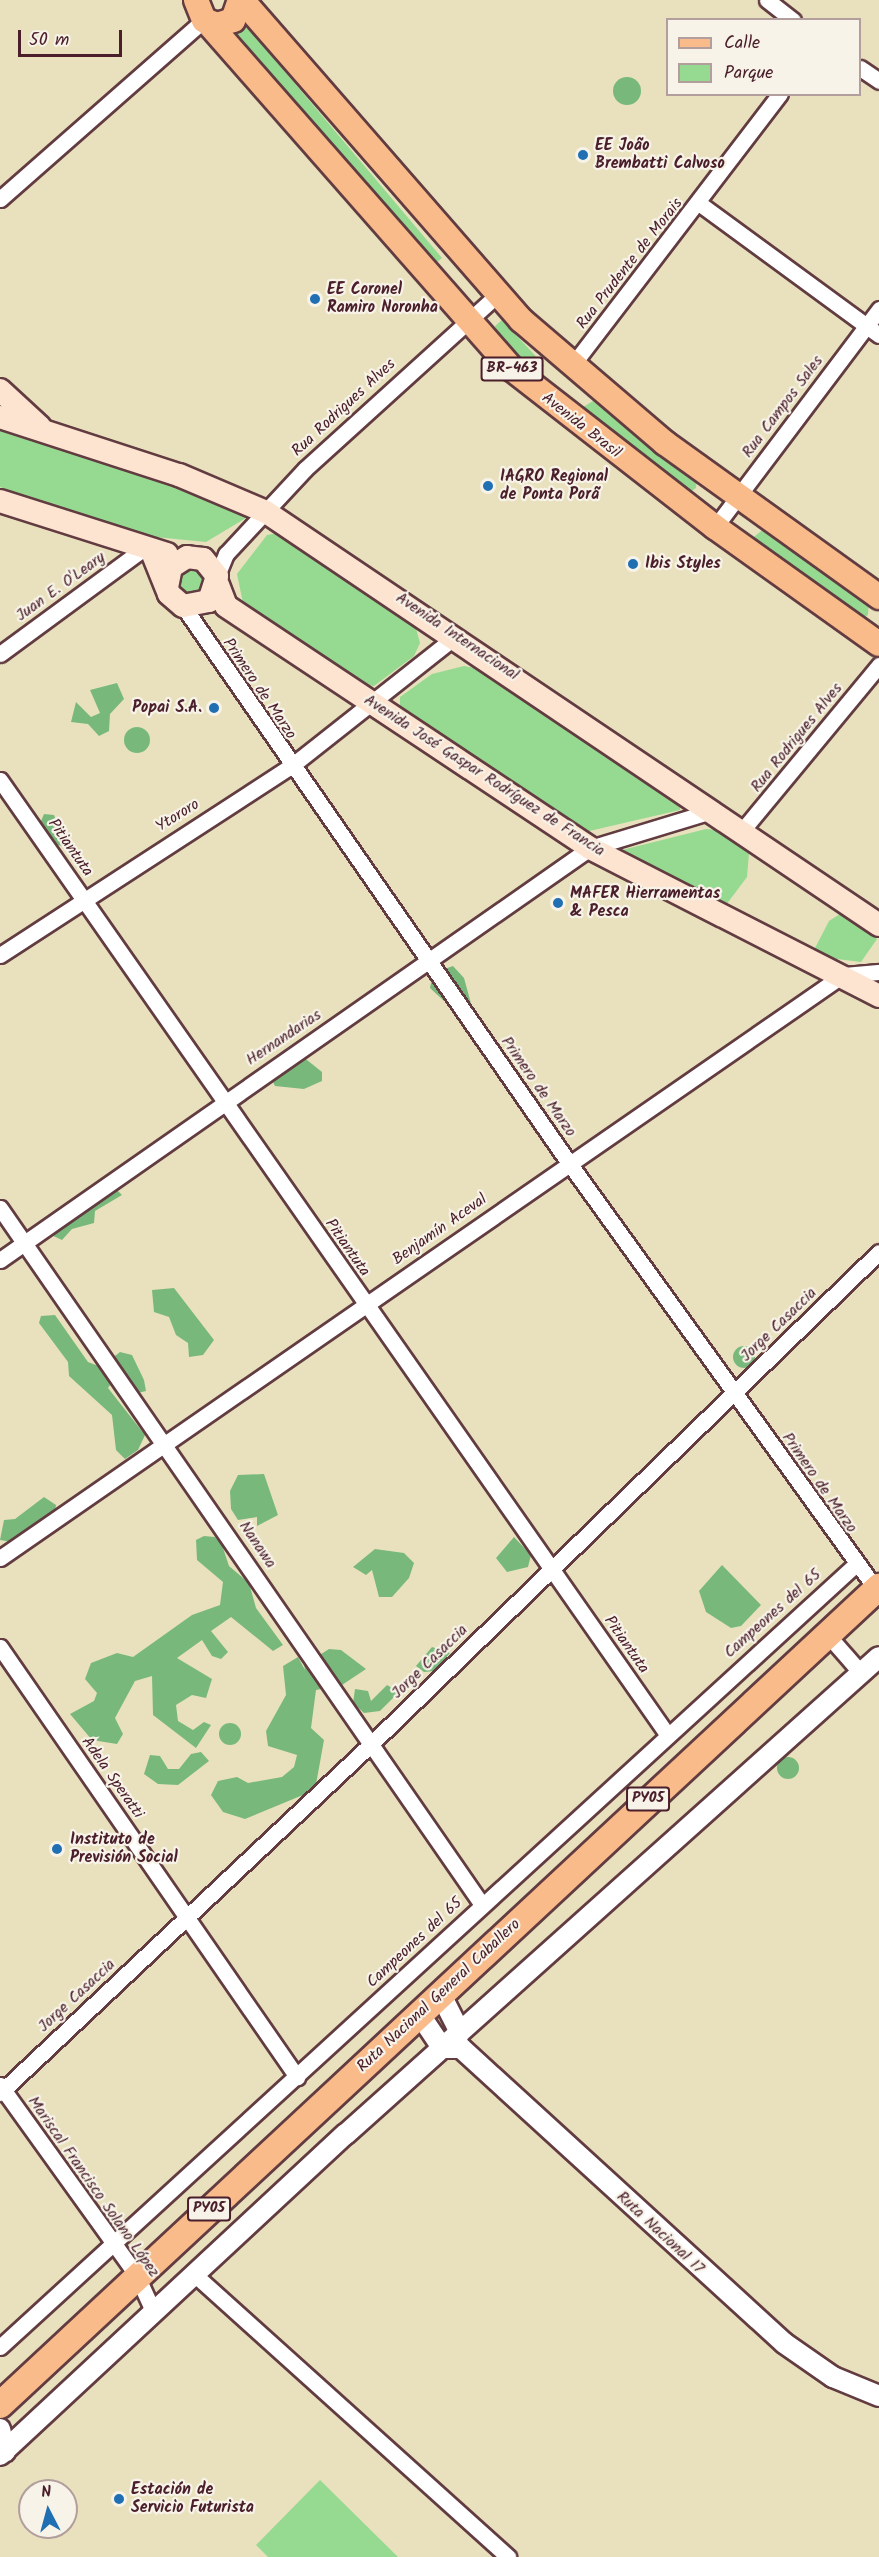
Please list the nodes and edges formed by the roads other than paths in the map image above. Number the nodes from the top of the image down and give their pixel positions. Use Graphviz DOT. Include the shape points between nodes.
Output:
graph roads {
  1 [pos="241,0"];
  2 [pos="767,0"];
  3 [pos="199,10"];
  4 [pos="790,18"];
  5 [pos="861,69"];
  6 [pos="879,81"];
  7 [pos="779,96"];
  8 [pos="0,199"];
  9 [pos="700,204"];
  10 [pos="496,296"];
  11 [pos="879,309"];
  12 [pos="467,321"];
  13 [pos="866,326"];
  14 [pos="879,335"];
  15 [pos="571,367"];
  16 [pos="0,390"];
  17 [pos="0,417"];
  18 [pos="40,427"];
  19 [pos="742,493"];
  20 [pos="0,501"];
  21 [pos="266,512"];
  22 [pos="715,527"];
  23 [pos="148,551"];
  24 [pos="226,554"];
  25 [pos="190,557"];
  26 [pos="217,580"];
  27 [pos="166,587"];
  28 [pos="879,597"];
  29 [pos="226,606"];
  30 [pos="196,611"];
  31 [pos="456,636"];
  32 [pos="879,644"];
  33 [pos="0,654"];
  34 [pos="879,665"];
  35 [pos="373,704"];
  36 [pos="290,767"];
  37 [pos="0,780"];
  38 [pos="712,811"];
  39 [pos="741,832"];
  40 [pos="590,848"];
  41 [pos="82,898"];
  42 [pos="879,925"];
  43 [pos="0,955"];
  44 [pos="430,962"];
  45 [pos="879,972"];
  46 [pos="843,975"];
  47 [pos="879,996"];
  48 [pos="223,1101"];
  49 [pos="568,1163"];
  50 [pos="0,1208"];
  51 [pos="25,1243"];
  52 [pos="879,1252"];
  53 [pos="0,1260"];
  54 [pos="364,1304"];
  55 [pos="733,1394"];
  56 [pos="166,1445"];
  57 [pos="0,1558"];
  58 [pos="855,1565"];
  59 [pos="551,1570"];
  60 [pos="878,1588"];
  61 [pos="826,1633"];
  62 [pos="0,1647"];
  63 [pos="879,1657"];
  64 [pos="861,1673"];
  65 [pos="667,1734"];
  66 [pos="371,1744"];
  67 [pos="482,1905"];
  68 [pos="186,1918"];
  69 [pos="441,1995"];
  70 [pos="420,2015"];
  71 [pos="452,2043"];
  72 [pos="297,2077"];
  73 [pos="1,2089"];
  74 [pos="114,2246"];
  75 [pos="194,2274"];
  76 [pos="137,2276"];
  77 [pos="154,2313"];
  78 [pos="0,2347"];
  79 [pos="879,2396"];
  80 [pos="0,2405"];
  81 [pos="0,2429"];
  82 [pos="2,2453"];
  83 [pos="508,2557"];
  1 -- 3 [label="main road" via="233,20"];
  1 -- 10 [label="main road, BR-463"];
  2 -- 4 [label="street"];
  3 -- 8 [label="street"];
  3 -- 12 [label="main road, Avenida Brasil / BR-463"];
  5 -- 6 [label="street"];
  7 -- 9 [label="street, Rua Prudente de Morais"];
  9 -- 13 [label="street"];
  9 -- 15 [label="street, Rua Prudente de Morais"];
  10 -- 12 [label="street, Rua Rodrigues Alves"];
  10 -- 15 [label="main road, BR-463"];
  11 -- 13 [label="street, Rua Campos Sales"];
  12 -- 21 [label="street, Rua Rodrigues Alves" via="351,422"];
  12 -- 22 [label="main road, Avenida Brasil / BR-463" via="549,403"];
  13 -- 14 [label="street"];
  13 -- 19 [label="street, Rua Campos Sales"];
  15 -- 19 [label="main road, BR-463" via="665,443"];
  16 -- 18 [label="main road"];
  17 -- 18 [label="main road, Avenida Internacional"];
  18 -- 21 [label="main road, Avenida Internacional" via="228,493"];
  19 -- 22 [label="street, Rua Campos Sales"];
  19 -- 28 [label="main road, BR-463"];
  20 -- 23 [label="main road"];
  21 -- 24 [label="street, Rua Rodrigues Alves"];
  21 -- 31 [label="main road, Avenida Internacional"];
  22 -- 32 [label="main road, Avenida Brasil / BR-463"];
  23 -- 25 [label="main road"];
  23 -- 27 [label="main road"];
  23 -- 33 [label="street, Juan E. O'Leary"];
  24 -- 25 [label="street"];
  24 -- 26 [label="street"];
  25 -- 26 [label="main road" via="210,563"];
  25 -- 27 [label="main road" via="171,567"];
  26 -- 29 [label="main road"];
  26 -- 30 [label="main road"];
  27 -- 30 [label="main road"];
  29 -- 30 [label="main road, Avenida José Gaspar Rodríguez de Francia"];
  29 -- 35 [label="main road, Avenida José Gaspar Rodríguez de Francia"];
  30 -- 36 [label="street, Primero de Marzo"];
  31 -- 35 [label="street, Ytororo"];
  31 -- 38 [label="main road, Avenida Internacional"];
  34 -- 39 [label="street, Rua Rodrigues Alves"];
  35 -- 36 [label="street, Ytororo"];
  35 -- 40 [label="main road, Avenida José Gaspar Rodríguez de Francia"];
  36 -- 41 [label="street, Ytororo"];
  36 -- 44 [label="street, Primero de Marzo"];
  37 -- 41 [label="street, Pitiantuta"];
  38 -- 39 [label="main road, Avenida Internacional"];
  38 -- 40 [label="street, Hernandarias"];
  39 -- 42 [label="main road, Avenida Internacional"];
  40 -- 44 [label="street, Hernandarias"];
  40 -- 46 [label="main road, Avenida José Gaspar Rodríguez de Francia"];
  41 -- 43 [label="street, Ytororo"];
  41 -- 48 [label="street, Pitiantuta"];
  44 -- 48 [label="street, Hernandarias"];
  44 -- 49 [label="street, Primero de Marzo"];
  45 -- 46 [label="street"];
  46 -- 47 [label="main road, Avenida José Gaspar Rodríguez de Francia"];
  46 -- 49 [label="street, Benjamín Aceval"];
  48 -- 51 [label="street, Hernandarias"];
  48 -- 54 [label="street, Pitiantuta"];
  49 -- 54 [label="street, Benjamín Aceval"];
  49 -- 55 [label="street, Primero de Marzo"];
  50 -- 51 [label="street, Nanawa"];
  51 -- 53 [label="street, Hernandarias"];
  51 -- 56 [label="street, Nanawa"];
  52 -- 55 [label="street, Jorge Casaccia"];
  54 -- 56 [label="street, Benjamín Aceval"];
  54 -- 59 [label="street, Pitiantuta"];
  55 -- 58 [label="street, Primero de Marzo"];
  55 -- 59 [label="street, Jorge Casaccia"];
  56 -- 57 [label="street, Benjamín Aceval"];
  56 -- 66 [label="street, Nanawa"];
  58 -- 60 [label="street, Primero de Marzo"];
  58 -- 65 [label="street, Campeones del 65"];
  59 -- 65 [label="street, Pitiantuta"];
  59 -- 66 [label="street, Jorge Casaccia"];
  60 -- 61 [label="highway, Ruta Nacional General Caballero / PY05"];
  61 -- 64 [label="street"];
  61 -- 69 [label="highway, Ruta Nacional General Caballero / PY05"];
  62 -- 68 [label="street, Adela Speratti"];
  63 -- 64 [label="street"];
  64 -- 71 [label="street"];
  65 -- 67 [label="street, Campeones del 65"];
  66 -- 67 [label="street, Nanawa"];
  66 -- 68 [label="street, Jorge Casaccia"];
  67 -- 72 [label="street, Campeones del 65"];
  68 -- 72 [label="street, Adela Speratti"];
  68 -- 73 [label="street, Jorge Casaccia"];
  69 -- 70 [label="highway, Ruta Nacional General Caballero / PY05"];
  69 -- 71 [label="street, Ruta Nacional 17"];
  70 -- 71 [label="street, Ruta Nacional 17"];
  70 -- 76 [label="highway, Ruta Nacional General Caballero / PY05"];
  71 -- 75 [label="street"];
  71 -- 79 [label="street, Ruta Nacional 17" via="766,2329 810,2364"];
  72 -- 74 [label="street, Campeones del 65"];
  73 -- 74 [label="street, Mariscal Francisco Solano López"];
  74 -- 76 [label="street, Mariscal Francisco Solano López"];
  74 -- 78 [label="street, Campeones del 65"];
  75 -- 77 [label="street"];
  75 -- 83 [label="street"];
  76 -- 77 [label="street, Mariscal Francisco Solano López"];
  76 -- 80 [label="highway, Ruta Nacional General Caballero / PY05"];
  77 -- 82 [label="street"];
  81 -- 82 [label="street"];
}
